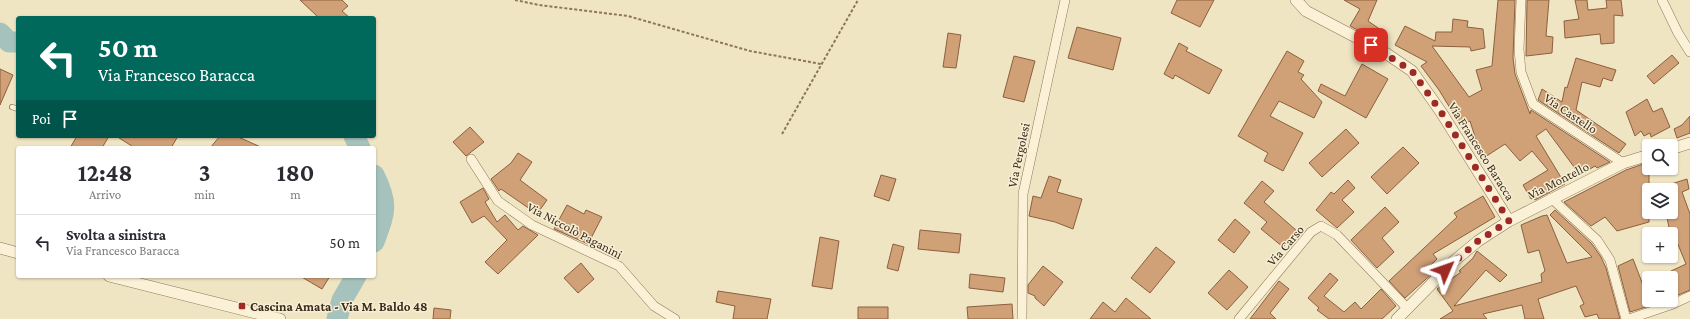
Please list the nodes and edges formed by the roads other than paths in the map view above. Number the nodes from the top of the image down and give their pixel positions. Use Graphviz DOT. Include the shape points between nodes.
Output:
graph roads {
  1 [pos="1065,0"];
  2 [pos="1296,0"];
  3 [pos="1521,0"];
  4 [pos="1662,0"];
  5 [pos="1690,52"];
  6 [pos="12,107"];
  7 [pos="16,109"];
  8 [pos="1690,144"];
  9 [pos="1678,147"];
  10 [pos="1642,157"];
  11 [pos="471,159"];
  12 [pos="1622,163"];
  13 [pos="1551,198"];
  14 [pos="1509,221"];
  15 [pos="0,248"];
  16 [pos="16,252"];
  17 [pos="117,278"];
  18 [pos="1690,296"];
  19 [pos="1407,308"];
  20 [pos="280,319"];
  21 [pos="675,319"];
  22 [pos="1022,319"];
  23 [pos="1239,319"];
  24 [pos="1397,319"];
  25 [pos="1626,319"];
  26 [pos="1629,319"];
  1 -- 22 [label="street, Via Pergolesi" via="1023,194"];
  2 -- 14 [label="street, Via Francesco Baracca" via="1306,11 1384,52 1412,71 1441,112"];
  3 -- 12 [label="street, Via Castello" via="1521,72 1533,104"];
  4 -- 5 [label="street"];
  6 -- 7 [label="lane"];
  8 -- 9 [label="street"];
  10 -- 12 [label="street, Via Montello"];
  11 -- 21 [label="street, Via Niccolò Paganini" via="498,201 532,225 619,266 654,306"];
  12 -- 13 [label="street, Via Montello"];
  13 -- 14 [label="street, Via Montello"];
  13 -- 25 [label="street" via="1597,240 1610,260"];
  14 -- 19 [label="street, Via Montello" via="1478,241 1454,261"];
  15 -- 16 [label="street"];
  17 -- 20 [label="street"];
  18 -- 26 [label="street"];
  19 -- 23 [label="street, Via Carso" via="1337,235 1321,226 1311,232"];
  19 -- 24 [label="street, Via Montello"];
}
